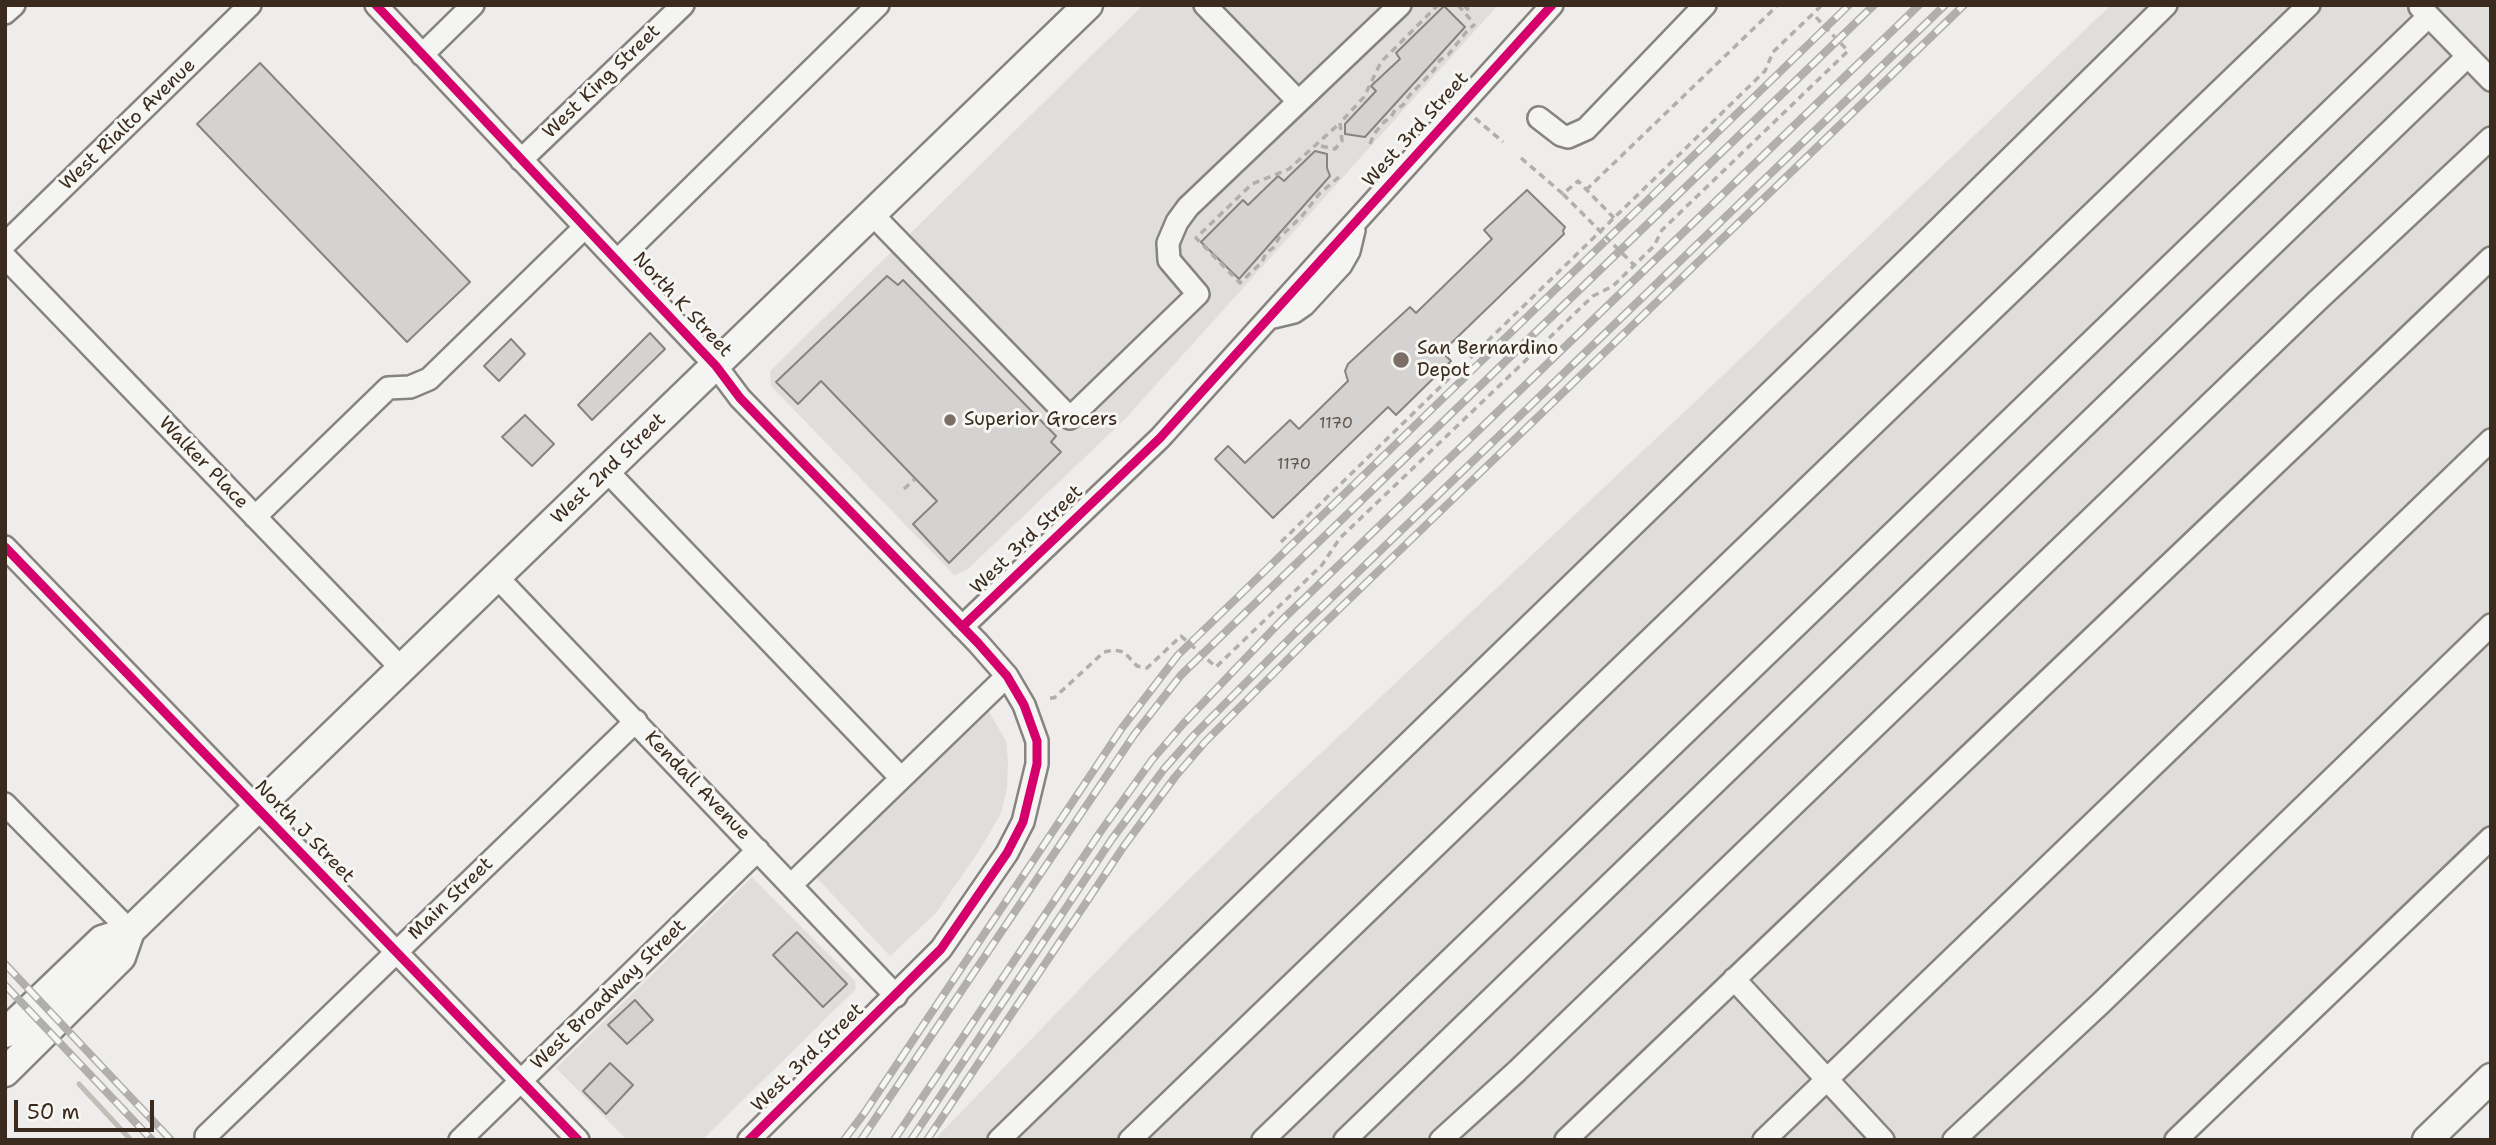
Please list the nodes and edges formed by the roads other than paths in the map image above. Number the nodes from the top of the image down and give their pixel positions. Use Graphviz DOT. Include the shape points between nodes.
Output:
graph roads {
  1 [pos="14,5"];
  2 [pos="250,5"];
  3 [pos="376,5"];
  4 [pos="473,5"];
  5 [pos="682,5"];
  6 [pos="878,5"];
  7 [pos="1088,5"];
  8 [pos="1205,5"];
  9 [pos="1400,5"];
  10 [pos="1552,5"];
  11 [pos="1705,5"];
  12 [pos="2166,5"];
  13 [pos="2309,5"];
  14 [pos="2424,10"];
  15 [pos="5,13"];
  16 [pos="422,55"];
  17 [pos="2468,56"];
  18 [pos="2491,80"];
  19 [pos="1298,101"];
  20 [pos="1539,118"];
  21 [pos="2491,138"];
  22 [pos="521,160"];
  23 [pos="873,215"];
  24 [pos="585,227"];
  25 [pos="5,244"];
  26 [pos="5,257"];
  27 [pos="2491,258"];
  28 [pos="617,261"];
  29 [pos="716,366"];
  30 [pos="2491,440"];
  31 [pos="607,471"];
  32 [pos="255,517"];
  33 [pos="5,547"];
  34 [pos="497,577"];
  35 [pos="2491,625"];
  36 [pos="962,628"];
  37 [pos="401,668"];
  38 [pos="1007,676"];
  39 [pos="636,721"];
  40 [pos="901,778"];
  41 [pos="5,804"];
  42 [pos="257,808"];
  43 [pos="2491,838"];
  44 [pos="758,850"];
  45 [pos="791,885"];
  46 [pos="130,931"];
  47 [pos="396,953"];
  48 [pos="1734,979"];
  49 [pos="896,996"];
  50 [pos="5,1033"];
  51 [pos="5,1072"];
  52 [pos="2491,1078"];
  53 [pos="520,1080"];
  54 [pos="1827,1080"];
  55 [pos="206,1136"];
  56 [pos="460,1140"];
  57 [pos="579,1140"];
  58 [pos="749,1140"];
  59 [pos="999,1140"];
  60 [pos="1130,1140"];
  61 [pos="1263,1140"];
  62 [pos="1345,1140"];
  63 [pos="1441,1140"];
  64 [pos="1566,1140"];
  65 [pos="1765,1140"];
  66 [pos="1883,1140"];
  67 [pos="1954,1140"];
  68 [pos="2176,1140"];
  69 [pos="2427,1140"];
  1 -- 15 [label="street"];
  2 -- 25 [label="street, West Rialto Avenue"];
  3 -- 16 [label="street, North K Street"];
  4 -- 16 [label="street"];
  5 -- 22 [label="street, West King Street"];
  6 -- 28 [label="street"];
  7 -- 23 [label="main road, West 2nd Street"];
  8 -- 19 [label="street"];
  9 -- 19 [label="street"];
  10 -- 36 [label="street, West 3rd Street" via="1160,438"];
  11 -- 20 [label="street" via="1586,130 1568,137"];
  12 -- 59 [label="street"];
  13 -- 60 [label="street"];
  14 -- 17 [label="street"];
  14 -- 61 [label="street"];
  16 -- 22 [label="street, North K Street"];
  17 -- 18 [label="street"];
  17 -- 62 [label="street"];
  19 -- 23 [label="street" via="1177,222 1168,243 1169,260 1198,294 1070,418"];
  21 -- 63 [label="street"];
  22 -- 24 [label="street, North K Street"];
  23 -- 29 [label="main road, West 2nd Street"];
  24 -- 28 [label="street, North K Street"];
  24 -- 32 [label="street" via="429,379 410,387 388,388"];
  26 -- 32 [label="street, Walker Place"];
  27 -- 48 [label="street"];
  28 -- 29 [label="street, North K Street"];
  29 -- 31 [label="main road, West 2nd Street"];
  29 -- 36 [label="street, North K Street" via="740,398"];
  30 -- 54 [label="street"];
  31 -- 34 [label="main road, West 2nd Street"];
  31 -- 40 [label="street"];
  32 -- 37 [label="street, Walker Place"];
  33 -- 42 [label="street, North J Street"];
  34 -- 37 [label="main road, West 2nd Street"];
  34 -- 39 [label="street, Kendall Avenue"];
  35 -- 67 [label="street"];
  36 -- 38 [label="street, West 3rd Street"];
  37 -- 42 [label="main road, West 2nd Street"];
  38 -- 40 [label="street"];
  38 -- 49 [label="street, West 3rd Street" via="1037,741 1037,764 1023,821 1007,853 941,949"];
  39 -- 44 [label="street, Kendall Avenue"];
  39 -- 47 [label="street, Main Street"];
  40 -- 45 [label="street"];
  41 -- 46 [label="street"];
  42 -- 46 [label="main road, West 2nd Street"];
  42 -- 47 [label="street, North J Street"];
  43 -- 68 [label="street"];
  44 -- 45 [label="street, Kendall Avenue"];
  44 -- 53 [label="street, West Broadway Street"];
  45 -- 49 [label="street, Kendall Avenue"];
  46 -- 50 [label="main road, West 2nd Street" via="102,940"];
  46 -- 51 [label="main road, West 2nd Street" via="121,957"];
  47 -- 53 [label="street, North J Street"];
  47 -- 55 [label="street, Main Street"];
  48 -- 54 [label="street"];
  48 -- 64 [label="street"];
  49 -- 58 [label="street, West 3rd Street"];
  52 -- 69 [label="main road"];
  53 -- 56 [label="street, West Broadway Street"];
  53 -- 57 [label="street, North J Street"];
  54 -- 65 [label="street"];
  54 -- 66 [label="street"];
}
